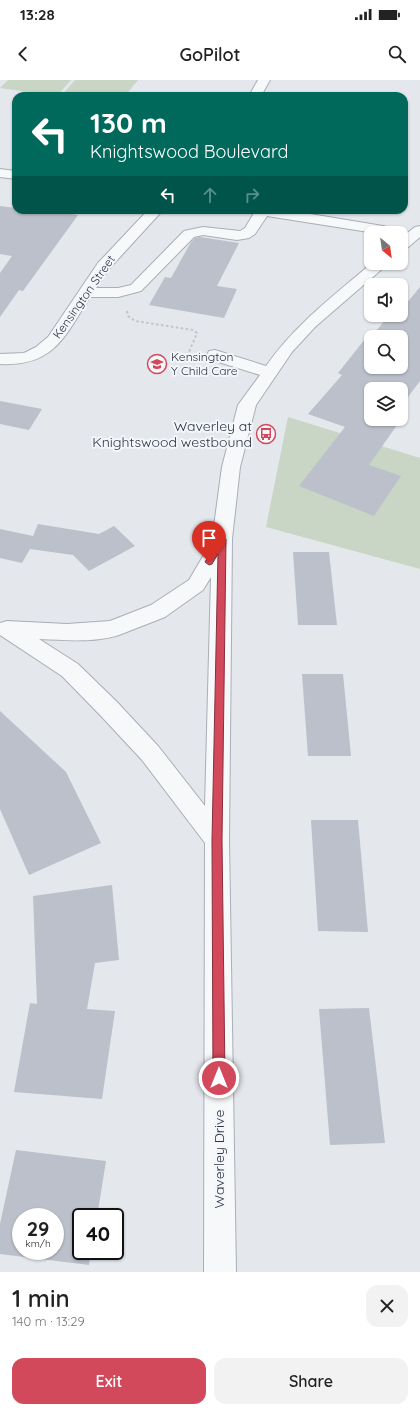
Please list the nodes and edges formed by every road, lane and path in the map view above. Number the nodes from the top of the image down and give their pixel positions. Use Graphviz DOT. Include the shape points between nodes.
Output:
graph roads {
  1 [pos="264,80"];
  2 [pos="257,92"];
  3 [pos="0,173"];
  4 [pos="12,174"];
  5 [pos="152,214"];
  6 [pos="261,214"];
  7 [pos="287,214"];
  8 [pos="364,227"];
  9 [pos="373,270"];
  10 [pos="86,292"];
  11 [pos="131,305"];
  12 [pos="189,352"];
  13 [pos="215,355"];
  14 [pos="0,359"];
  15 [pos="269,372"];
  16 [pos="222,539"];
  17 [pos="4,628"];
  18 [pos="217,840"];
  19 [pos="220,1272"];
  1 -- 2 [label="street"];
  3 -- 4 [label="street"];
  5 -- 10 [label="street, Kensington Street" via="103,266"];
  6 -- 10 [label="street" via="250,231 244,235 202,231 190,234 136,288 128,291"];
  7 -- 8 [label="street"];
  9 -- 15 [label="street, Waverley Drive" via="309,324"];
  10 -- 14 [label="street, Kensington Street" via="54,340 45,349 30,357"];
  11 -- 12 [label="path" via="127,311 128,316 135,321 193,330 197,333"];
  13 -- 15 [label="street"];
  15 -- 16 [label="street, Waverley Drive" via="247,405 231,467"];
  16 -- 17 [label="street" via="196,585 158,611 111,629 68,632"];
  16 -- 18 [label="street, Waverley Drive"];
  17 -- 18 [label="street" via="70,670 150,753"];
  18 -- 19 [label="street, Waverley Drive"];
}
